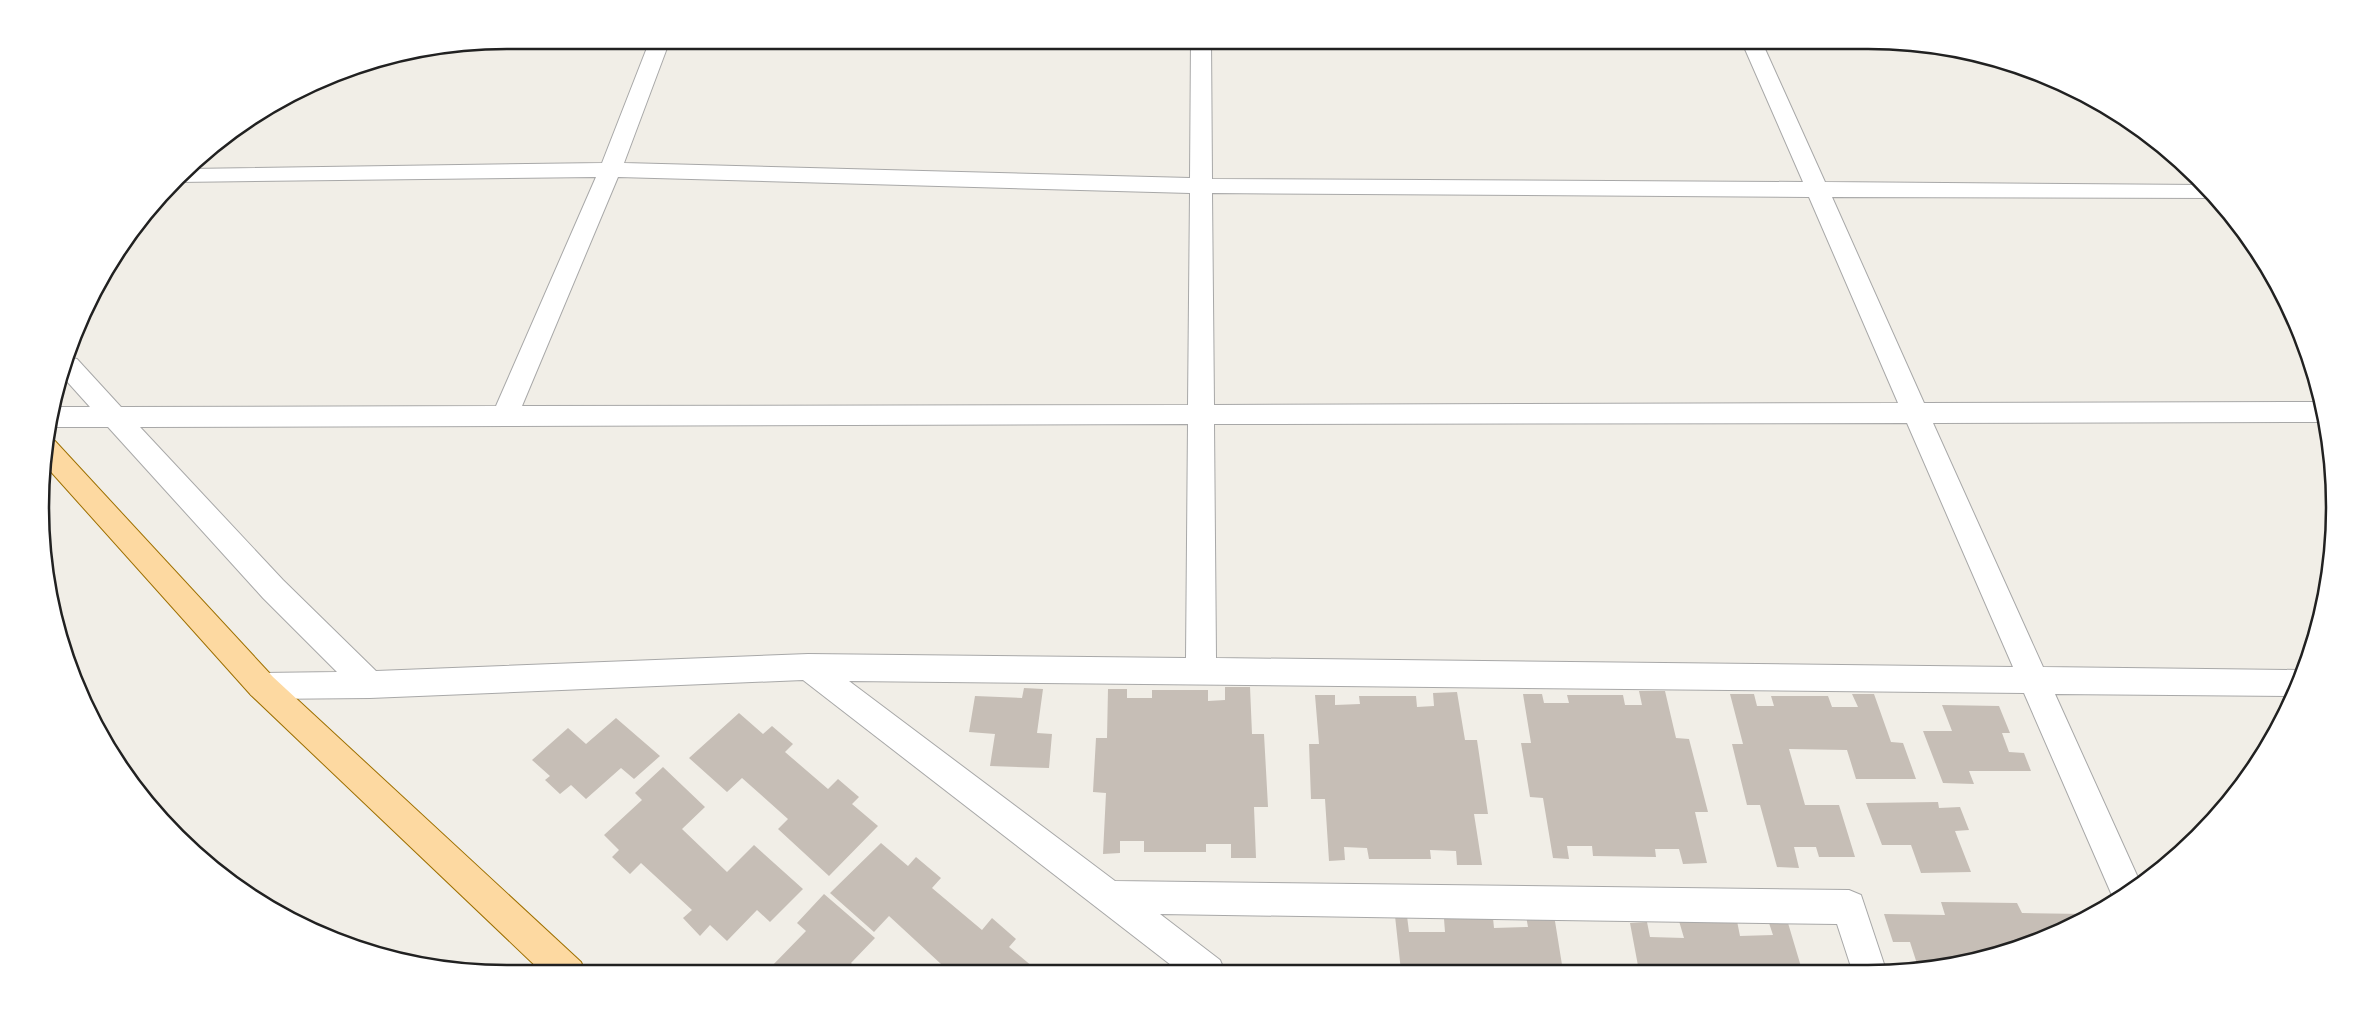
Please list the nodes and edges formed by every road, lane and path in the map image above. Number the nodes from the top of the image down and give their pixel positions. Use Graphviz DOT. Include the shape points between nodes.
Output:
graph roads {
  1 [pos="657,49"];
  2 [pos="1201,49"];
  3 [pos="1756,49"];
  4 [pos="610,170"];
  5 [pos="190,176"];
  6 [pos="1201,186"];
  7 [pos="1818,191"];
  8 [pos="2201,192"];
  9 [pos="70,368"];
  10 [pos="2316,412"];
  11 [pos="1916,413"];
  12 [pos="1201,414"];
  13 [pos="116,416"];
  14 [pos="504,416"];
  15 [pos="58,417"];
  16 [pos="52,455"];
  17 [pos="808,667"];
  18 [pos="1201,671"];
  19 [pos="2034,680"];
  20 [pos="2291,683"];
  21 [pos="370,684"];
  22 [pos="262,686"];
  23 [pos="2125,887"];
  24 [pos="1109,897"];
  25 [pos="560,965"];
  26 [pos="1199,965"];
  27 [pos="1867,965"];
  1 -- 4 [label="street"];
  2 -- 6 [label="street"];
  3 -- 7 [label="street"];
  4 -- 5 [label="street"];
  4 -- 6 [label="street"];
  4 -- 14 [label="street"];
  6 -- 7 [label="street"];
  6 -- 12 [label="street"];
  7 -- 8 [label="street"];
  7 -- 11 [label="street"];
  9 -- 13 [label="street"];
  10 -- 11 [label="street"];
  11 -- 12 [label="street"];
  11 -- 19 [label="street"];
  12 -- 14 [label="street"];
  12 -- 18 [label="street"];
  13 -- 14 [label="street"];
  13 -- 15 [label="street"];
  13 -- 21 [label="street" via="274,589"];
  16 -- 22 [label="main road"];
  17 -- 18 [label="street"];
  17 -- 21 [label="street"];
  17 -- 24 [label="street"];
  18 -- 19 [label="street"];
  19 -- 20 [label="street"];
  19 -- 23 [label="street"];
  21 -- 22 [label="street"];
  22 -- 25 [label="main road"];
  24 -- 26 [label="street"];
  24 -- 27 [label="street" via="1849,907"];
}
